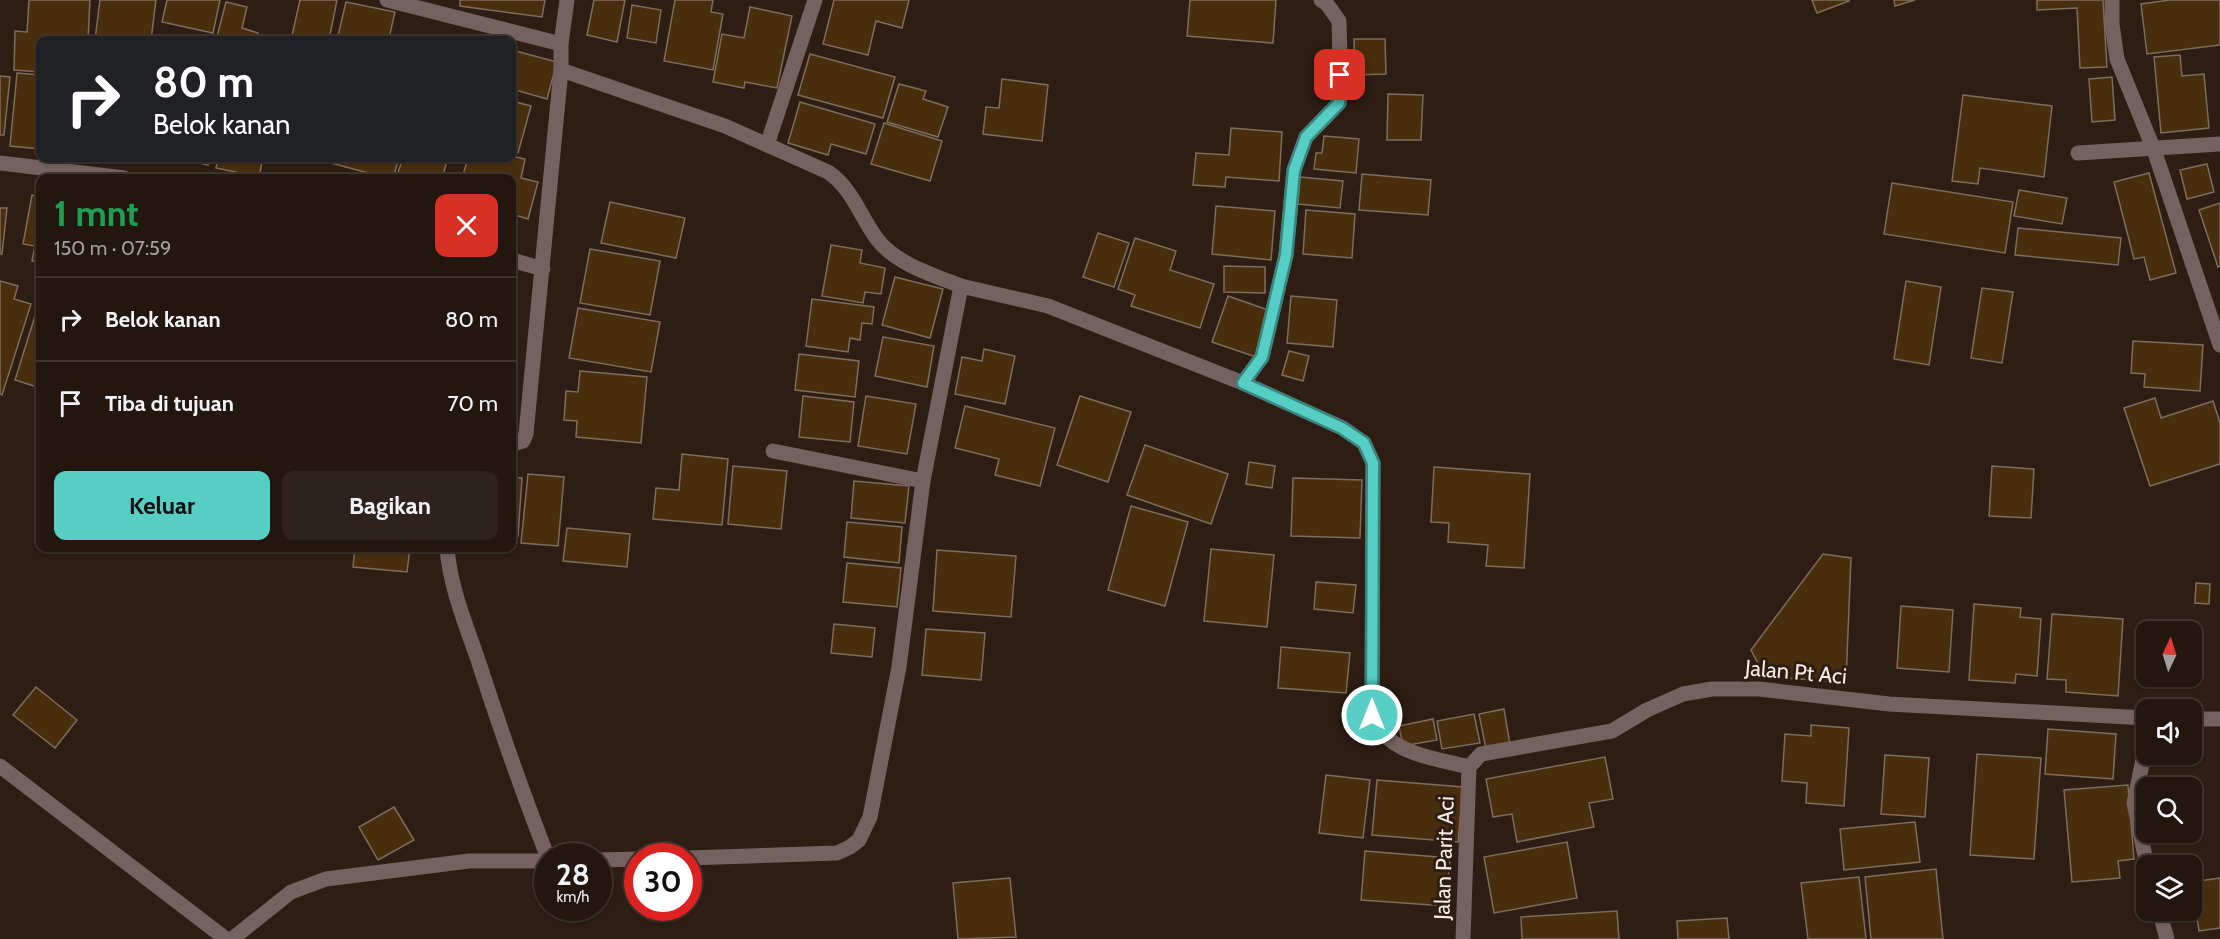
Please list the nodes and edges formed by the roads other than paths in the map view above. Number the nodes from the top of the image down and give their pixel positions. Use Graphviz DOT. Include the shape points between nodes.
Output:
graph roads {
  1 [pos="387,0"];
  2 [pos="567,0"];
  3 [pos="815,0"];
  4 [pos="1321,0"];
  5 [pos="2112,0"];
  6 [pos="561,44"];
  7 [pos="561,70"];
  8 [pos="2220,144"];
  9 [pos="767,145"];
  10 [pos="2154,150"];
  11 [pos="2078,153"];
  12 [pos="0,163"];
  13 [pos="91,174"];
  14 [pos="516,261"];
  15 [pos="543,269"];
  16 [pos="961,286"];
  17 [pos="2220,345"];
  18 [pos="1243,383"];
  19 [pos="516,443"];
  20 [pos="773,451"];
  21 [pos="923,481"];
  22 [pos="447,552"];
  23 [pos="2136,717"];
  24 [pos="2202,718"];
  25 [pos="2220,719"];
  26 [pos="2142,765"];
  27 [pos="0,766"];
  28 [pos="1469,773"];
  29 [pos="541,843"];
  30 [pos="2145,855"];
  31 [pos="702,858"];
  32 [pos="534,860"];
  33 [pos="2162,921"];
  34 [pos="226,939"];
  35 [pos="232,939"];
  36 [pos="1463,939"];
  37 [pos="2167,939"];
  1 -- 6 [label="street"];
  2 -- 6 [label="street"];
  3 -- 9 [label="street"];
  4 -- 18 [label="street" via="1339,21 1339,103 1306,137 1294,170 1286,255 1262,357"];
  5 -- 10 [label="street" via="2118,59"];
  6 -- 7 [label="street"];
  7 -- 9 [label="street" via="725,126"];
  7 -- 15 [label="street"];
  8 -- 10 [label="street"];
  9 -- 16 [label="street" via="840,180 878,240 896,257"];
  10 -- 11 [label="street"];
  10 -- 17 [label="street"];
  12 -- 13 [label="street"];
  14 -- 15 [label="street"];
  15 -- 19 [label="street" via="526,434 523,441"];
  16 -- 18 [label="street" via="1048,306"];
  16 -- 21 [label="street"];
  18 -- 28 [label="street" via="1342,428 1364,443 1373,463 1372,715 1394,743"];
  20 -- 21 [label="street"];
  21 -- 31 [label="street" via="898,666 870,817 858,840 837,853"];
  22 -- 29 [label="street" via="452,582"];
  23 -- 28 [label="street, Jalan Pt Aci" via="1889,704 1759,689 1712,689 1683,694 1612,731 1481,754"];
  24 -- 25 [label="street"];
  26 -- 30 [label="street" via="2134,803"];
  27 -- 34 [label="street"];
  28 -- 36 [label="street, Jalan Parit Aci"];
  32 -- 35 [label="street" via="469,861 326,879 291,892"];
  33 -- 37 [label="street"];
}
